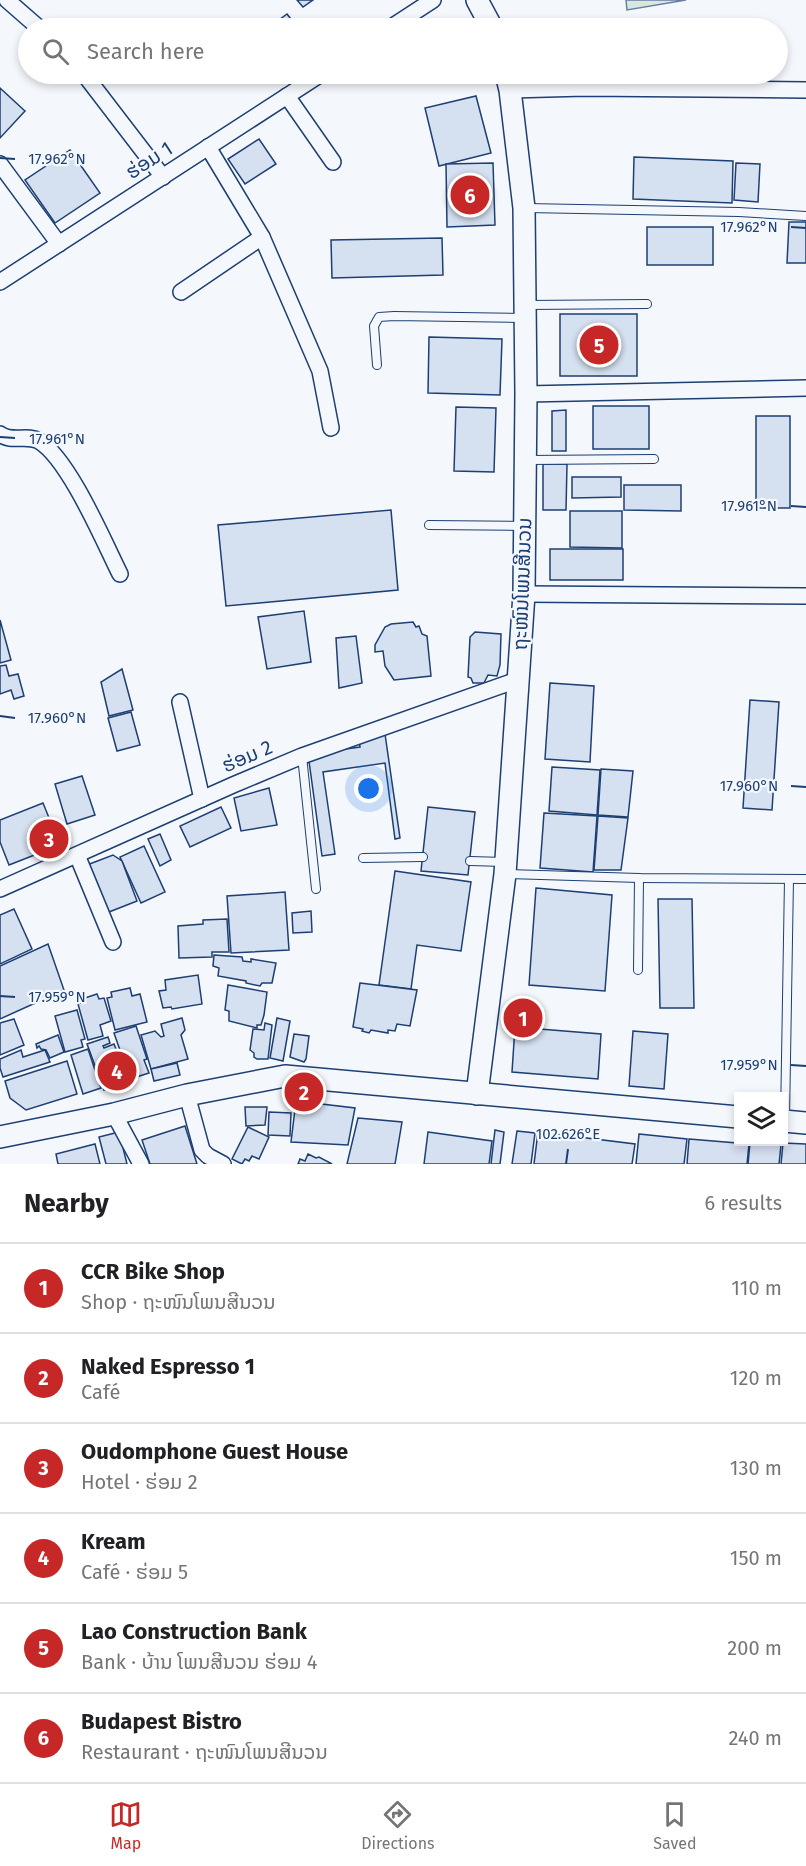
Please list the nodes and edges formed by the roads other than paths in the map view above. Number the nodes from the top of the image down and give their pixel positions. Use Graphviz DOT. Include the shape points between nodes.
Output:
graph roads {
  1 [pos="7,0"];
  2 [pos="433,0"];
  3 [pos="477,0"];
  4 [pos="28,18"];
  5 [pos="405,18"];
  6 [pos="487,18"];
  7 [pos="92,84"];
  8 [pos="306,84"];
  9 [pos="508,84"];
  10 [pos="534,84"];
  11 [pos="806,90"];
  12 [pos="287,96"];
  13 [pos="208,147"];
  14 [pos="333,162"];
  15 [pos="0,164"];
  16 [pos="163,177"];
  17 [pos="524,208"];
  18 [pos="806,216"];
  19 [pos="262,237"];
  20 [pos="58,244"];
  21 [pos="0,282"];
  22 [pos="181,292"];
  23 [pos="648,304"];
  24 [pos="526,311"];
  25 [pos="377,365"];
  26 [pos="806,388"];
  27 [pos="526,394"];
  28 [pos="331,428"];
  29 [pos="0,434"];
  30 [pos="654,459"];
  31 [pos="525,460"];
  32 [pos="429,525"];
  33 [pos="525,526"];
  34 [pos="120,574"];
  35 [pos="524,594"];
  36 [pos="806,596"];
  37 [pos="517,680"];
  38 [pos="180,702"];
  39 [pos="303,756"];
  40 [pos="202,799"];
  41 [pos="77,855"];
  42 [pos="423,857"];
  43 [pos="363,858"];
  44 [pos="470,861"];
  45 [pos="505,868"];
  46 [pos="639,878"];
  47 [pos="789,879"];
  48 [pos="806,879"];
  49 [pos="0,889"];
  50 [pos="316,889"];
  51 [pos="114,942"];
  52 [pos="638,970"];
  53 [pos="477,1094"];
  54 [pos="187,1095"];
  55 [pos="114,1114"];
  56 [pos="734,1117"];
  57 [pos="792,1122"];
  58 [pos="0,1137"];
  59 [pos="141,1164"];
  60 [pos="223,1164"];
  1 -- 4 [label="street"];
  2 -- 5 [label="street"];
  3 -- 6 [label="street"];
  7 -- 16 [label="street"];
  8 -- 12 [label="street, ຮ່ອມ 1"];
  9 -- 17 [label="street, ຖະໜົນໂພນສີນວນ"];
  10 -- 11 [label="street"];
  12 -- 13 [label="street, ຮ່ອມ 1"];
  12 -- 14 [label="street"];
  13 -- 16 [label="street, ຮ່ອມ 1"];
  13 -- 19 [label="street"];
  15 -- 20 [label="street"];
  16 -- 20 [label="street, ຮ່ອມ 1"];
  17 -- 18 [label="lane"];
  17 -- 24 [label="street, ຖະໜົນໂພນສີນວນ"];
  19 -- 22 [label="street"];
  19 -- 28 [label="street" via="320,370"];
  20 -- 21 [label="street, ຮ່ອມ 1"];
  23 -- 24 [label="lane"];
  24 -- 25 [label="lane" via="379,317 374,326"];
  24 -- 27 [label="street, ຖະໜົນໂພນສີນວນ"];
  26 -- 27 [label="street"];
  27 -- 31 [label="street, ຖະໜົນໂພນສີນວນ"];
  29 -- 34 [label="street" via="33,439 53,453 69,475"];
  30 -- 31 [label="lane"];
  31 -- 33 [label="street, ຖະໜົນໂພນສີນວນ"];
  32 -- 33 [label="lane"];
  33 -- 35 [label="street, ຖະໜົນໂພນສີນວນ"];
  35 -- 36 [label="street"];
  35 -- 37 [label="street, ຖະໜົນໂພນສີນວນ"];
  37 -- 39 [label="street, ຮ່ອມ 2"];
  37 -- 45 [label="street, ຖະໜົນໂພນສີນວນ"];
  38 -- 40 [label="street"];
  39 -- 40 [label="street, ຮ່ອມ 2"];
  39 -- 50 [label="lane"];
  40 -- 41 [label="street, ຮ່ອມ 2"];
  41 -- 49 [label="street, ຮ່ອມ 2"];
  41 -- 51 [label="street"];
  42 -- 43 [label="lane"];
  44 -- 45 [label="lane"];
  45 -- 46 [label="lane"];
  45 -- 53 [label="street, ຖະໜົນໂພນສີນວນ"];
  46 -- 47 [label="lane"];
  46 -- 52 [label="lane"];
  47 -- 48 [label="lane"];
  47 -- 57 [label="lane"];
  53 -- 54 [label="street" via="285,1076"];
  53 -- 56 [label="street"];
  54 -- 55 [label="street"];
  54 -- 60 [label="street" via="202,1150"];
  55 -- 58 [label="street"];
  55 -- 59 [label="street"];
}
